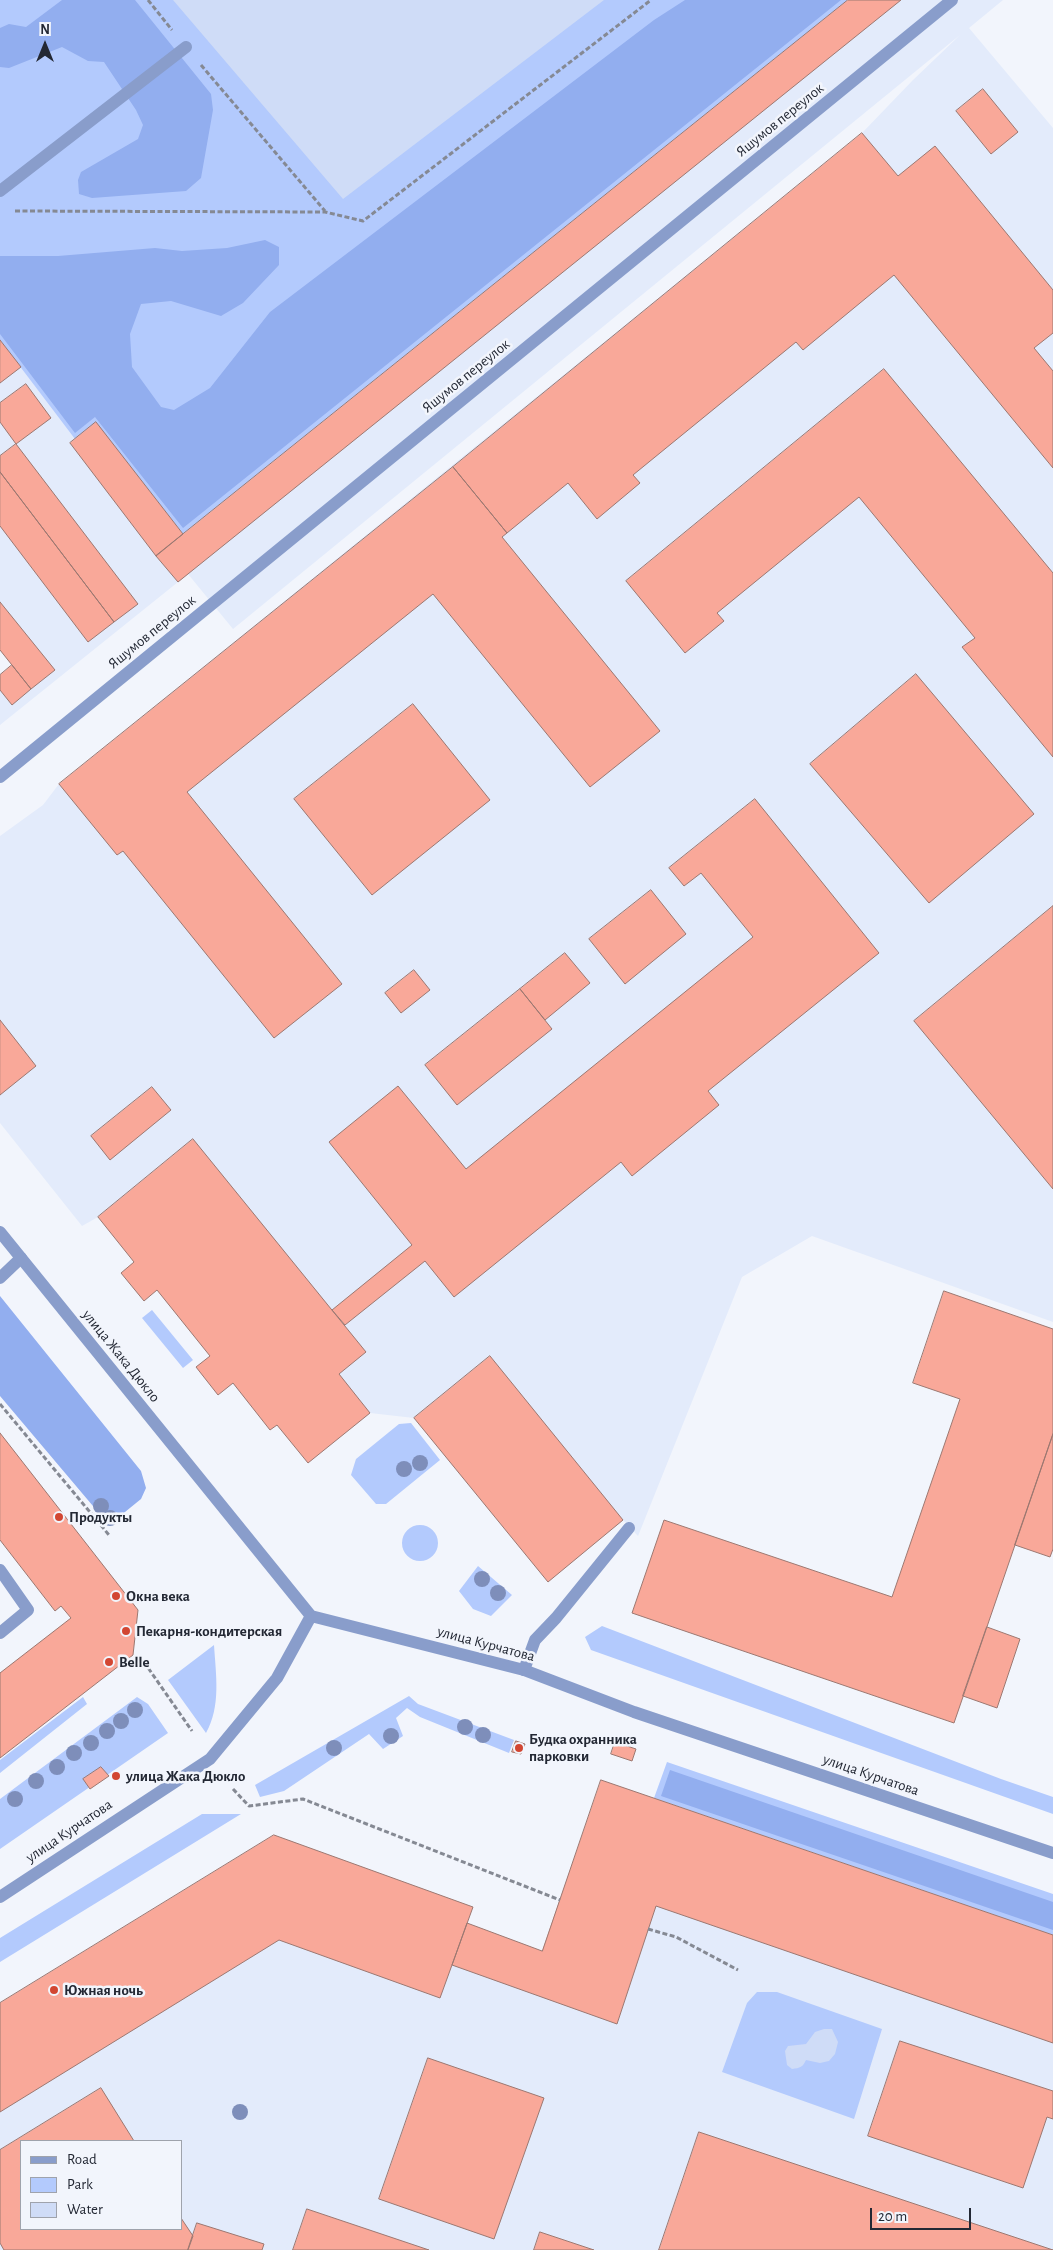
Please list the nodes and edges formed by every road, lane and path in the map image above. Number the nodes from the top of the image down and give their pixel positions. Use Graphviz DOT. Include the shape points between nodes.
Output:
graph roads {
  1 [pos="148,0"];
  2 [pos="651,0"];
  3 [pos="952,0"];
  4 [pos="186,47"];
  5 [pos="0,191"];
  6 [pos="10,211"];
  7 [pos="325,212"];
  8 [pos="0,777"];
  9 [pos="0,1232"];
  10 [pos="21,1258"];
  11 [pos="0,1278"];
  12 [pos="0,1404"];
  13 [pos="629,1528"];
  14 [pos="109,1535"];
  15 [pos="0,1570"];
  16 [pos="311,1616"];
  17 [pos="0,1633"];
  18 [pos="144,1662"];
  19 [pos="524,1670"];
  20 [pos="192,1731"];
  21 [pos="233,1789"];
  22 [pos="1053,1853"];
  23 [pos="0,1896"];
  24 [pos="560,1900"];
  25 [pos="648,1930"];
  26 [pos="738,1970"];
  1 -- 4 [label="path"];
  2 -- 7 [label="path" via="363,221"];
  3 -- 8 [label="street, Яшумов переулок"];
  4 -- 5 [label="street"];
  4 -- 7 [label="path"];
  6 -- 7 [label="path"];
  9 -- 10 [label="street, улица Жака Дюкло"];
  10 -- 11 [label="street"];
  10 -- 16 [label="street, улица Жака Дюкло"];
  12 -- 14 [label="path"];
  13 -- 19 [label="street" via="535,1640"];
  15 -- 17 [label="street" via="28,1610"];
  16 -- 19 [label="street, улица Курчатова"];
  16 -- 23 [label="street, улица Курчатова" via="276,1678 210,1759"];
  18 -- 20 [label="path"];
  19 -- 22 [label="street, улица Курчатова" via="634,1712"];
  21 -- 24 [label="path" via="249,1806 303,1799"];
  25 -- 26 [label="path" via="676,1937"];
}
